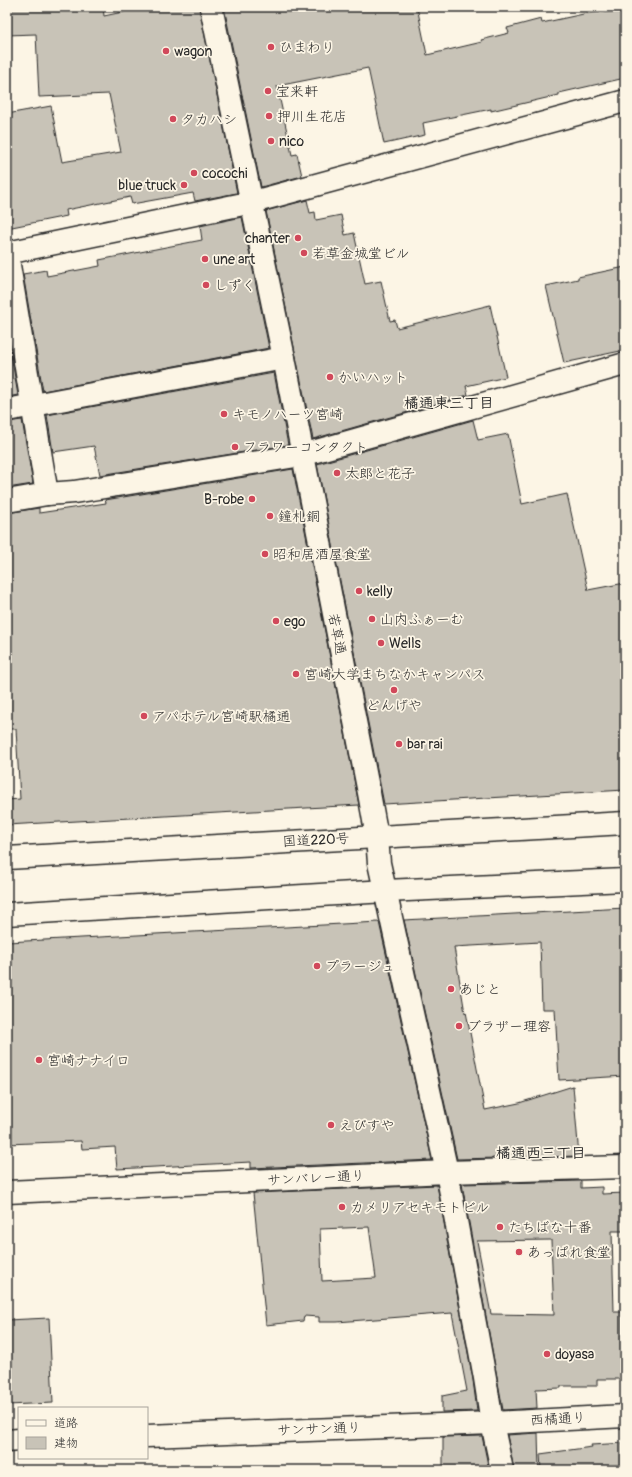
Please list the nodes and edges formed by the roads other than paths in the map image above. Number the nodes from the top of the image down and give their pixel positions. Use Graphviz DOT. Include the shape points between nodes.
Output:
graph roads {
  1 [pos="211,7"];
  2 [pos="625,101"];
  3 [pos="253,202"];
  4 [pos="7,253"];
  5 [pos="284,358"];
  6 [pos="625,364"];
  7 [pos="31,406"];
  8 [pos="7,410"];
  9 [pos="302,455"];
  10 [pos="47,494"];
  11 [pos="7,501"];
  12 [pos="625,823"];
  13 [pos="377,836"];
  14 [pos="7,858"];
  15 [pos="625,880"];
  16 [pos="386,891"];
  17 [pos="7,914"];
  18 [pos="625,1167"];
  19 [pos="447,1172"];
  20 [pos="7,1192"];
  21 [pos="625,1416"];
  22 [pos="492,1423"];
  23 [pos="148,1436"];
  24 [pos="18,1440"];
  25 [pos="7,1441"];
  26 [pos="502,1470"];
  1 -- 3 [label="main road, 若草通"];
  2 -- 3 [label="main road"];
  3 -- 4 [label="main road"];
  3 -- 5 [label="main road, 若草通"];
  4 -- 7 [label="main road"];
  5 -- 7 [label="main road"];
  5 -- 9 [label="main road, 若草通"];
  6 -- 9 [label="main road"];
  7 -- 8 [label="main road"];
  7 -- 10 [label="main road"];
  9 -- 10 [label="main road" via="74,492"];
  9 -- 13 [label="main road, 若草通"];
  10 -- 11 [label="main road"];
  12 -- 13 [label="main road, 国道220号"];
  13 -- 14 [label="main road, 国道220号"];
  13 -- 16 [label="main road, 若草通" via="379,863"];
  15 -- 16 [label="main road"];
  16 -- 17 [label="main road"];
  16 -- 19 [label="main road, 若草通"];
  18 -- 19 [label="main road, サンバレー通り"];
  19 -- 20 [label="main road, サンバレー通り"];
  19 -- 22 [label="main road, 若草通"];
  21 -- 22 [label="main road, 西橘通り"];
  22 -- 23 [label="main road, サンサン通り"];
  22 -- 26 [label="main road, 若草通"];
  24 -- 25 [label="main road"];
}
